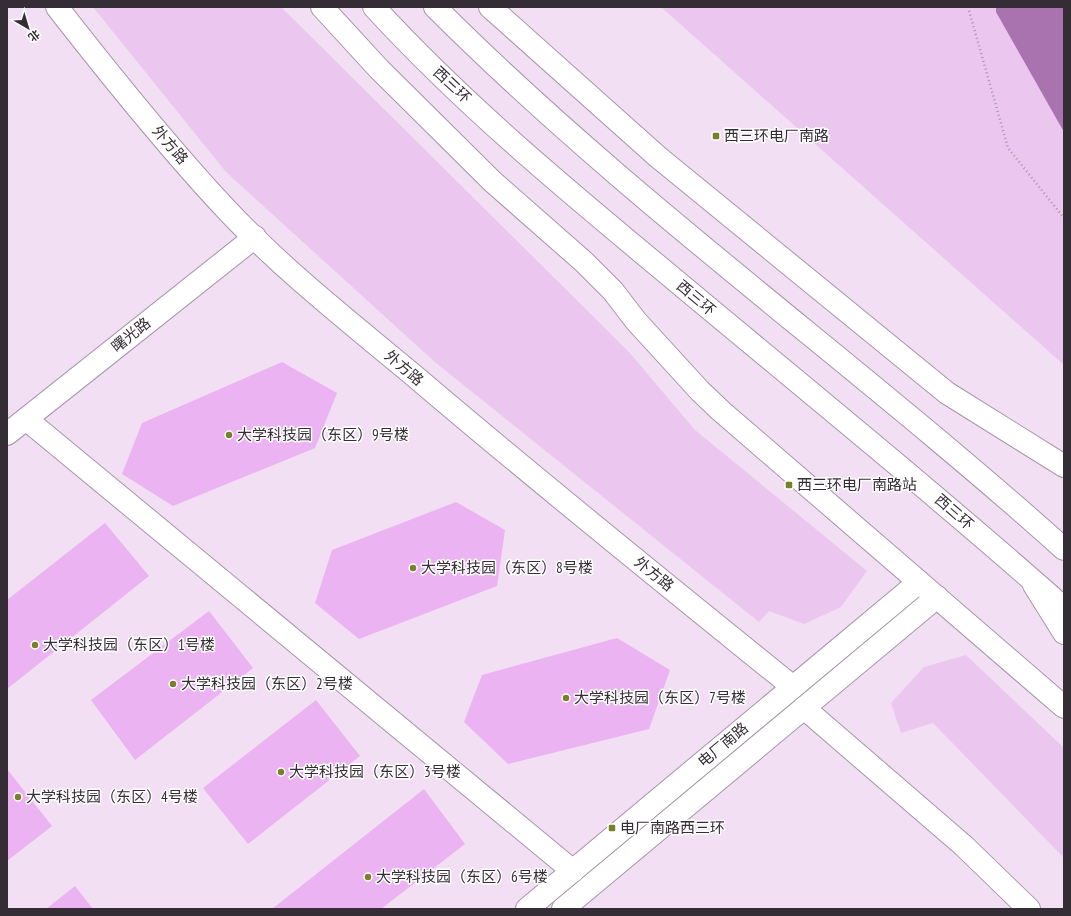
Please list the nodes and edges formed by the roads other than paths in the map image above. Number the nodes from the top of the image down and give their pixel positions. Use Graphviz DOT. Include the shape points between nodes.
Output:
graph roads {
  1 [pos="57,7"];
  2 [pos="322,7"];
  3 [pos="342,7"];
  4 [pos="374,7"];
  5 [pos="435,7"];
  6 [pos="490,7"];
  7 [pos="352,41"];
  8 [pos="255,237"];
  9 [pos="26,419"];
  10 [pos="7,434"];
  11 [pos="1064,466"];
  12 [pos="1062,547"];
  13 [pos="1029,577"];
  14 [pos="919,582"];
  15 [pos="937,597"];
  16 [pos="1064,608"];
  17 [pos="1064,633"];
  18 [pos="793,687"];
  19 [pos="1064,707"];
  20 [pos="804,708"];
  21 [pos="573,871"];
  22 [pos="527,909"];
  23 [pos="563,909"];
  24 [pos="1029,909"];
  1 -- 8 [label="main road, 外方路" via="161,134"];
  2 -- 7 [label="main road"];
  3 -- 7 [label="main road"];
  4 -- 13 [label="main road, 西三环" via="438,72 524,152"];
  5 -- 12 [label="main road" via="553,120 902,410"];
  6 -- 11 [label="main road" via="658,157 947,393"];
  7 -- 14 [label="main road" via="493,182 613,291 636,321 700,391"];
  8 -- 9 [label="main road, 曙光路"];
  8 -- 18 [label="main road, 外方路" via="314,291 499,449"];
  9 -- 10 [label="main road, 曙光路"];
  9 -- 21 [label="main road"];
  13 -- 16 [label="main road, 西三环"];
  13 -- 17 [label="main road, 西三环"];
  14 -- 15 [label="main road"];
  14 -- 18 [label="main road, 电厂南路"];
  15 -- 19 [label="main road"];
  15 -- 20 [label="main road, 电厂南路"];
  18 -- 21 [label="main road, 电厂南路"];
  20 -- 23 [label="main road, 电厂南路"];
  20 -- 24 [label="main road" via="964,846"];
  21 -- 22 [label="main road, 电厂南路"];
}
